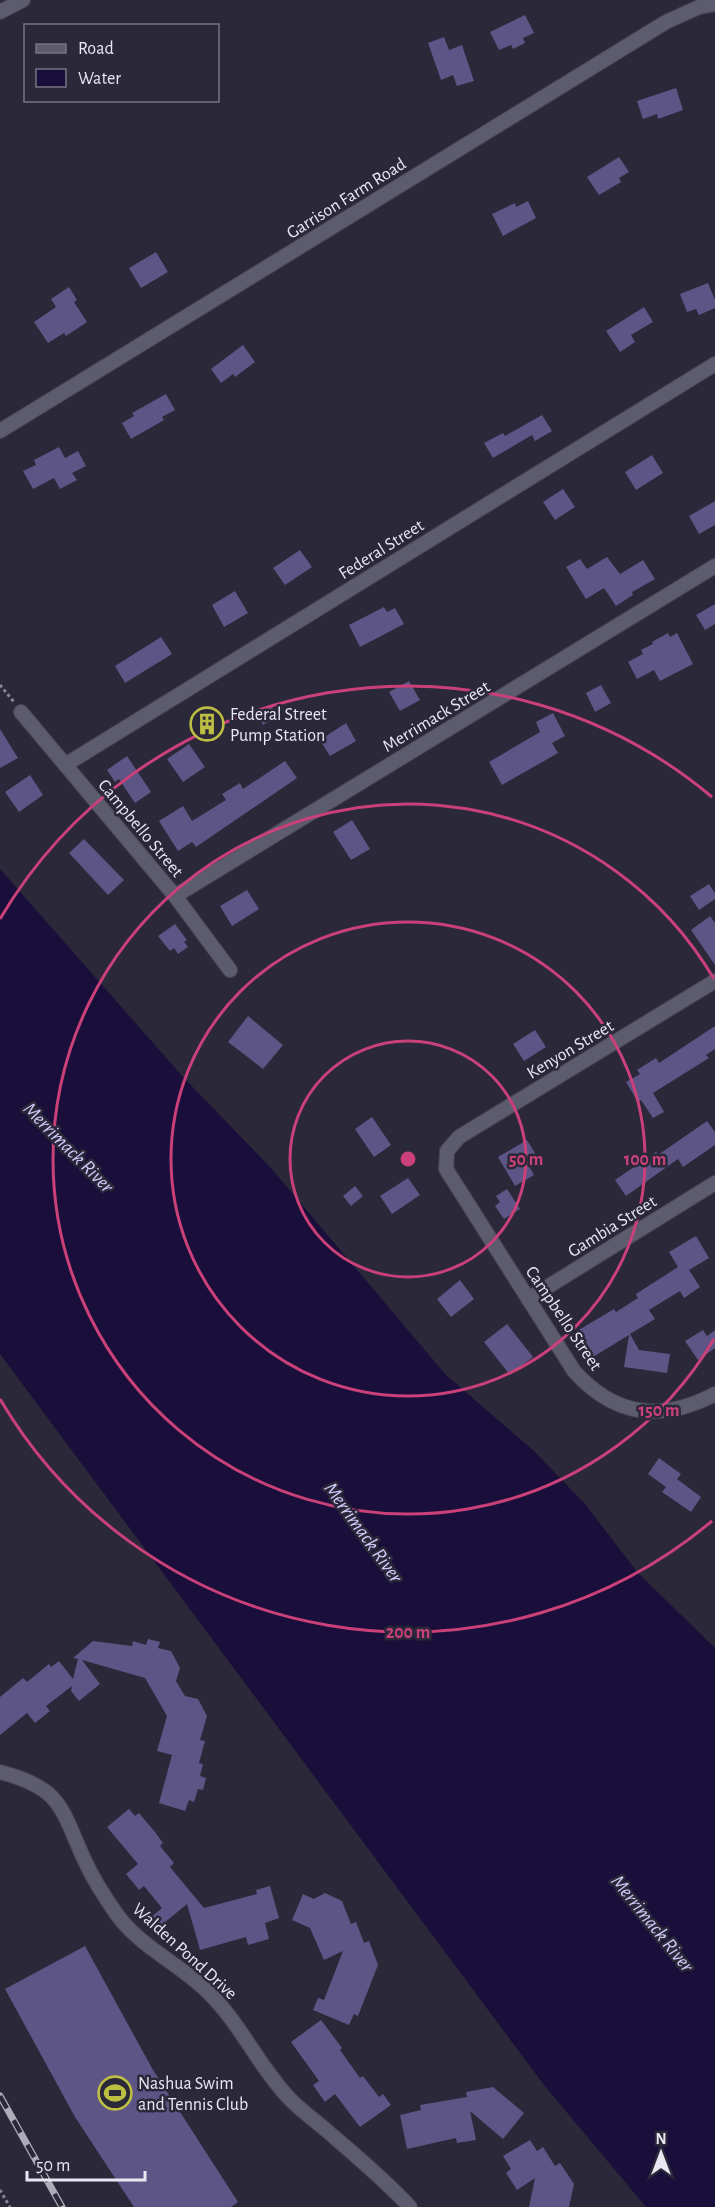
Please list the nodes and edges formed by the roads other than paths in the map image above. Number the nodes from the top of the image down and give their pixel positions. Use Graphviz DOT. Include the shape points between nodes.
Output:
graph roads {
  1 [pos="23,0"];
  2 [pos="715,4"];
  3 [pos="0,12"];
  4 [pos="715,364"];
  5 [pos="0,431"];
  6 [pos="715,566"];
  7 [pos="21,712"];
  8 [pos="65,765"];
  9 [pos="175,896"];
  10 [pos="230,970"];
  11 [pos="715,981"];
  12 [pos="447,1151"];
  13 [pos="715,1183"];
  14 [pos="528,1299"];
  15 [pos="715,1394"];
  16 [pos="0,1772"];
  17 [pos="410,2207"];
  1 -- 3 [label="street"];
  2 -- 5 [label="street, Garrison Farm Road" via="666,22"];
  4 -- 8 [label="street, Federal Street"];
  6 -- 9 [label="street, Merrimack Street"];
  7 -- 8 [label="street, Campbello Street"];
  8 -- 9 [label="street, Campbello Street"];
  9 -- 10 [label="street, Campbello Street"];
  11 -- 12 [label="street, Kenyon Street" via="459,1137"];
  12 -- 14 [label="street, Campbello Street" via="446,1169"];
  13 -- 14 [label="street, Gambia Street"];
  14 -- 15 [label="street, Campbello Street" via="574,1371 589,1388 611,1402 651,1412 694,1405"];
  16 -- 17 [label="street, Walden Pond Drive" via="34,1782 58,1801 89,1868 130,1929 208,1991 288,2097 386,2181"];
}
